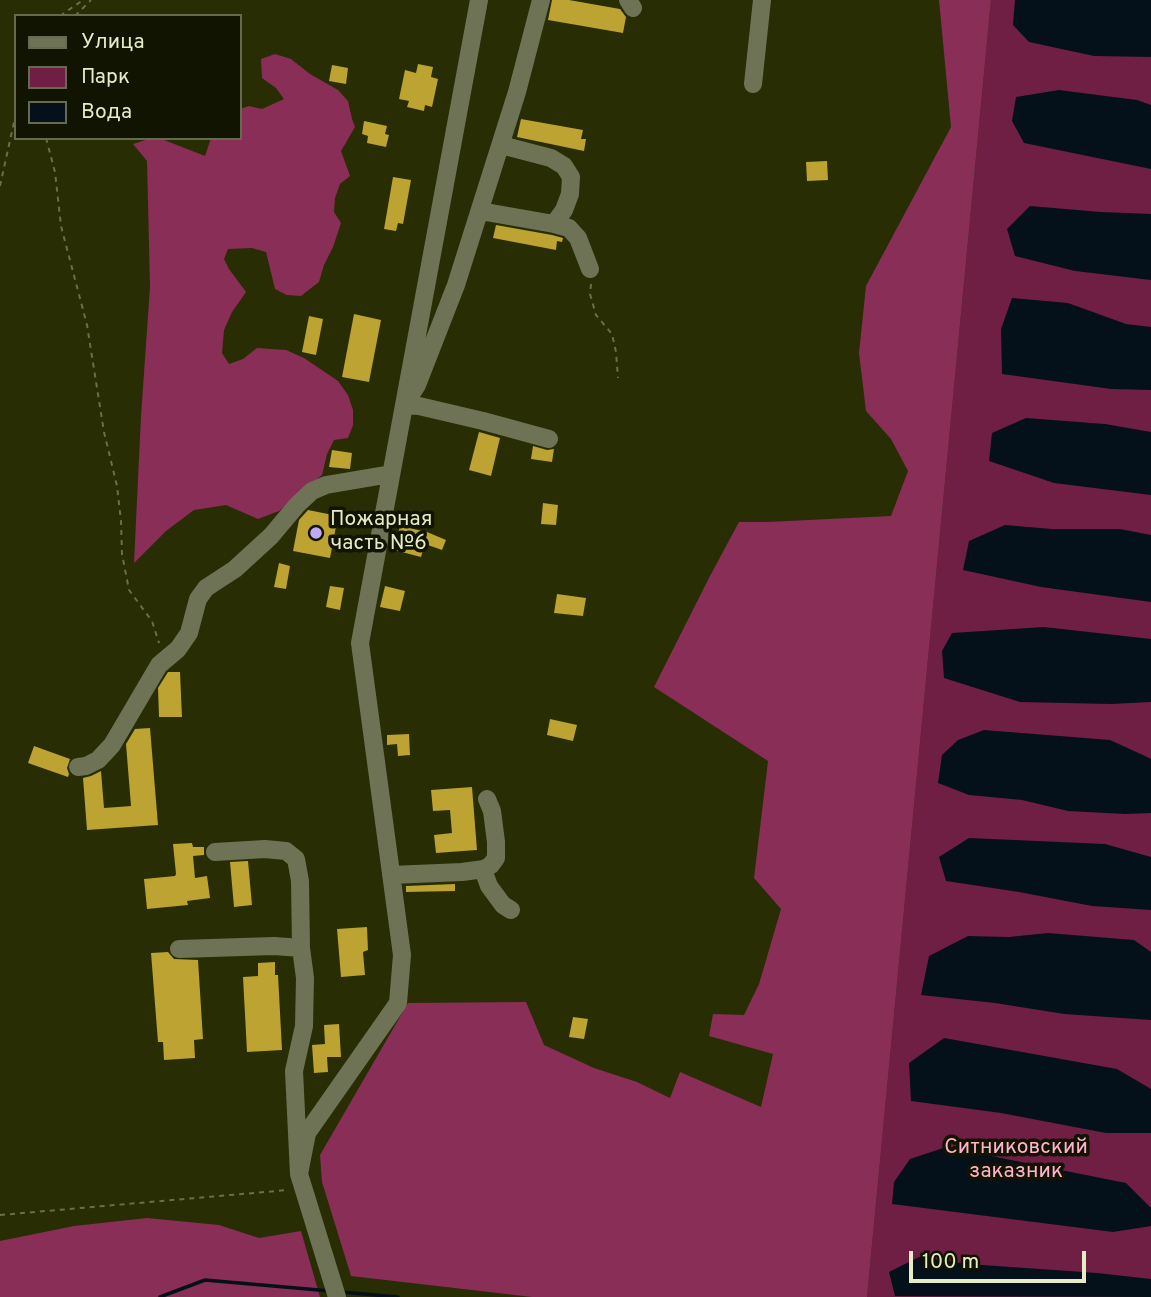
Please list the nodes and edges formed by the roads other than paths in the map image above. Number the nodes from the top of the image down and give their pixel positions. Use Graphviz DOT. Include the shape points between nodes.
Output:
graph roads {
  1 [pos="479,0"];
  2 [pos="541,0"];
  3 [pos="762,0"];
  4 [pos="753,84"];
  5 [pos="501,145"];
  6 [pos="480,211"];
  7 [pos="554,223"];
  8 [pos="590,269"];
  9 [pos="404,405"];
  10 [pos="549,439"];
  11 [pos="391,474"];
  12 [pos="78,767"];
  13 [pos="487,799"];
  14 [pos="215,852"];
  15 [pos="484,869"];
  16 [pos="391,875"];
  17 [pos="511,910"];
  18 [pos="301,948"];
  19 [pos="179,949"];
  20 [pos="302,1181"];
  21 [pos="337,1297"];
  1 -- 9 [label="street"];
  2 -- 5 [label="street"];
  3 -- 4 [label="street"];
  5 -- 6 [label="street"];
  5 -- 7 [label="street" via="564,166 571,177 570,194"];
  6 -- 7 [label="street"];
  6 -- 9 [label="street" via="456,285"];
  7 -- 8 [label="street" via="569,228 578,238"];
  9 -- 10 [label="street"];
  9 -- 11 [label="street"];
  11 -- 12 [label="street" via="312,491 235,569 206,588 198,599 189,633 159,665 112,745 98,760"];
  11 -- 16 [label="street" via="360,643"];
  13 -- 15 [label="street" via="497,852"];
  14 -- 18 [label="street" via="265,849 286,851 296,859"];
  15 -- 16 [label="street"];
  15 -- 17 [label="street" via="489,886"];
  16 -- 20 [label="street" via="402,955 398,1003 307,1133"];
  18 -- 19 [label="street"];
  18 -- 20 [label="street" via="304,1026 294,1071"];
  20 -- 21 [label="street"];
}
